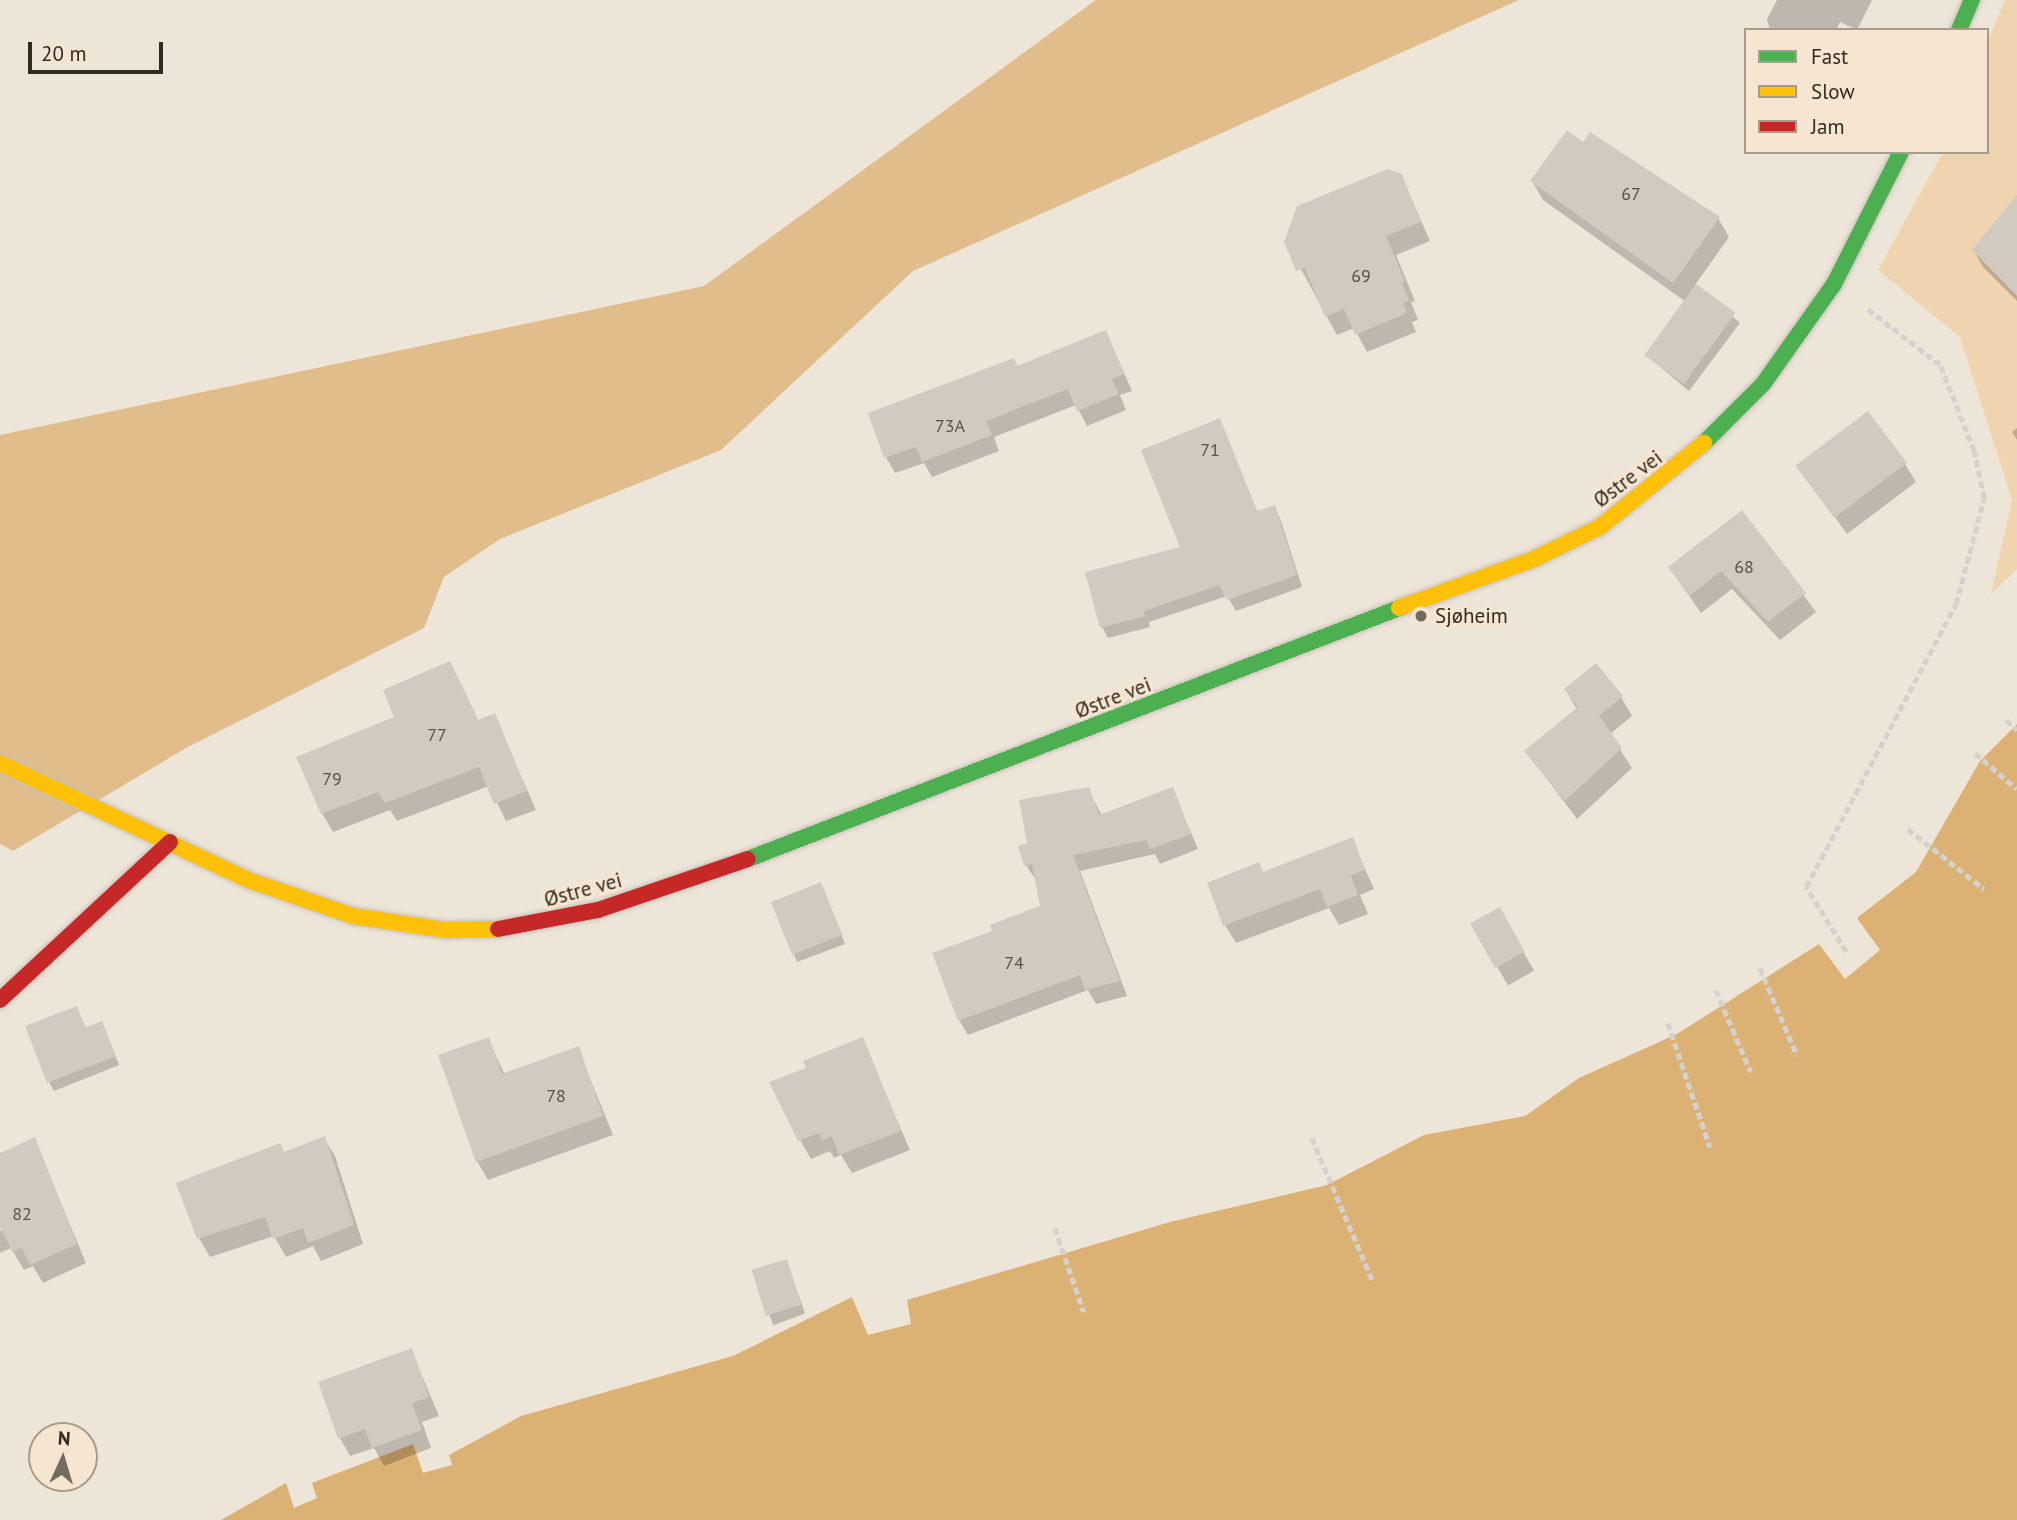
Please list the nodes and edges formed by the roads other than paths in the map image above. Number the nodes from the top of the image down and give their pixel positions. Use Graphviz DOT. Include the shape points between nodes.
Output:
graph roads {
  1 [pos="1972,0"];
  2 [pos="1960,28"];
  3 [pos="1900,154"];
  4 [pos="0,763"];
  5 [pos="170,842"];
  6 [pos="0,1000"];
  1 -- 2 [label="street"];
  3 -- 5 [label="street, Østre vei" via="1834,284 1771,374 1729,421 1600,527 1534,559 1300,643 1064,740 697,878 551,920 491,930 446,930 353,916 301,901"];
  4 -- 5 [label="street, Østre vei"];
  5 -- 6 [label="street"];
}
